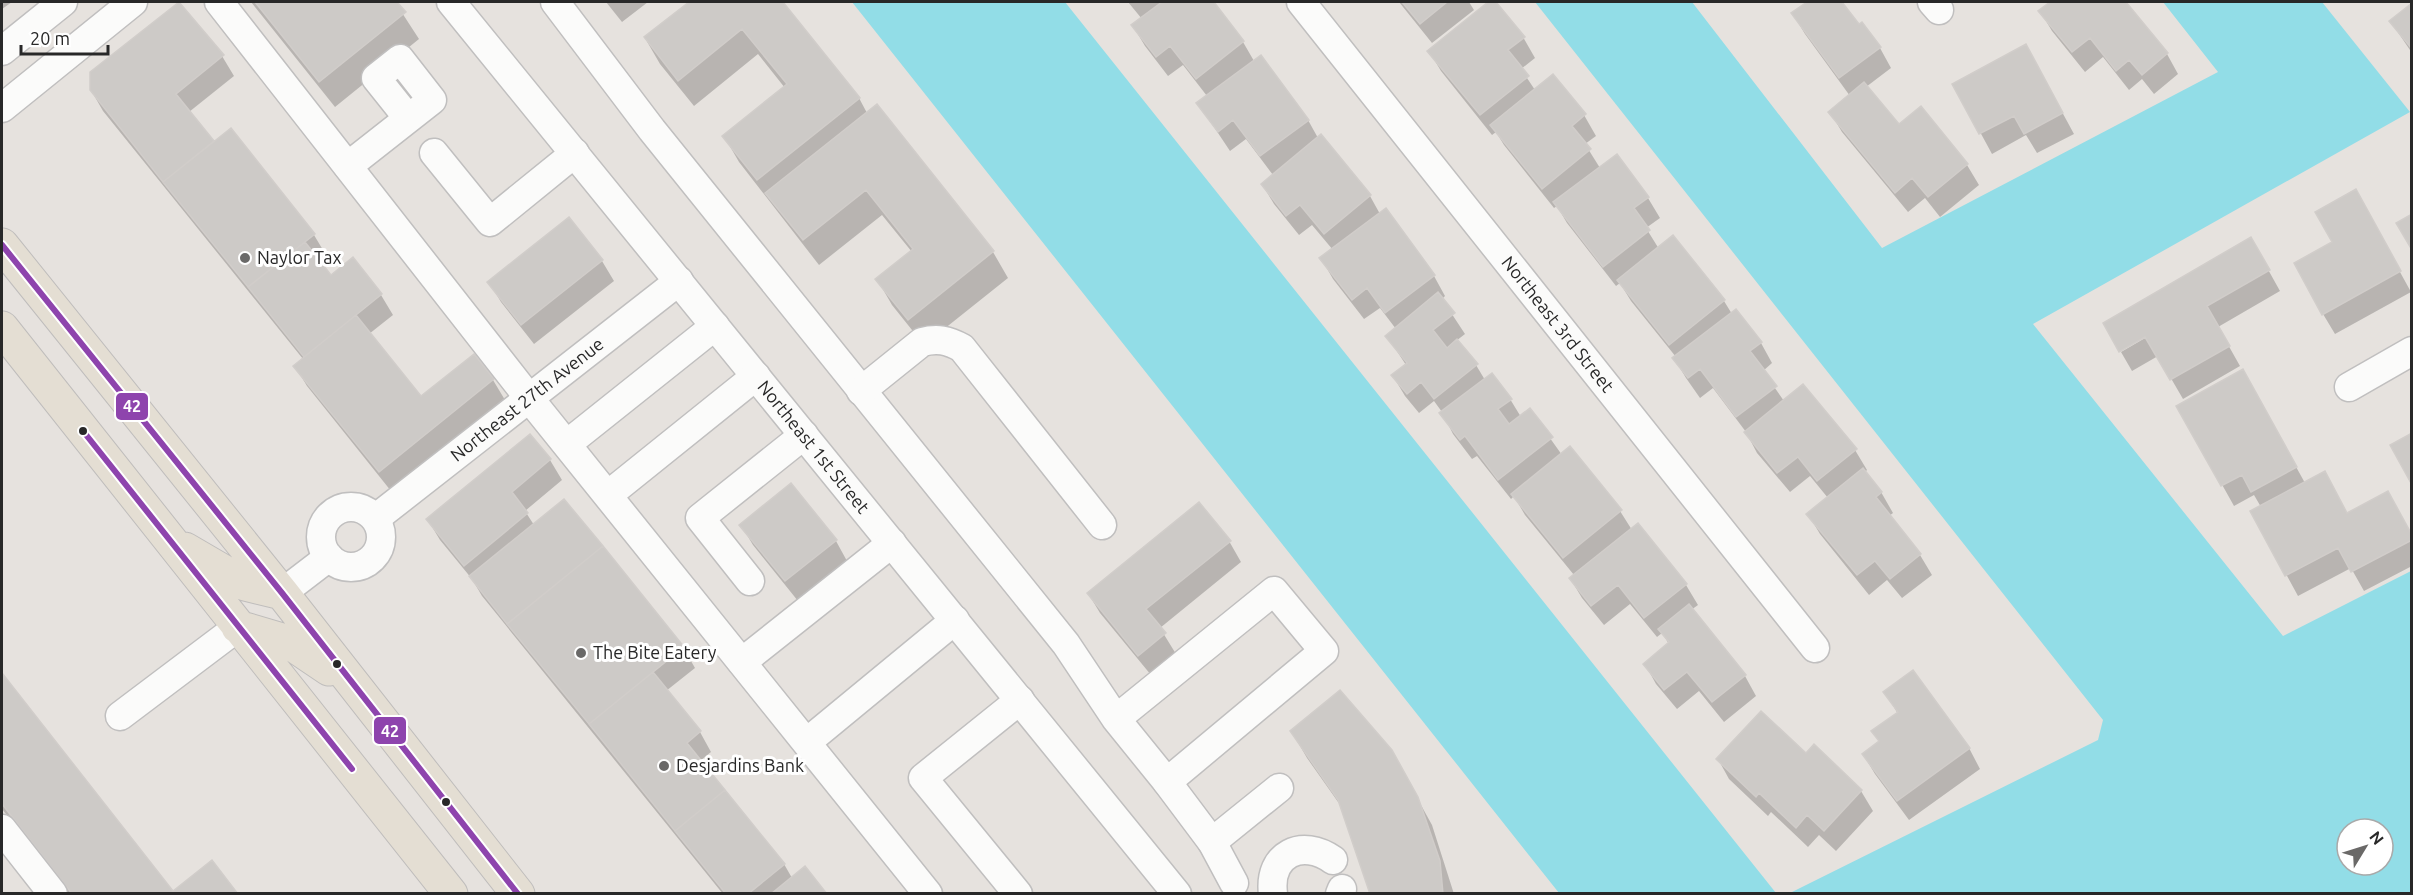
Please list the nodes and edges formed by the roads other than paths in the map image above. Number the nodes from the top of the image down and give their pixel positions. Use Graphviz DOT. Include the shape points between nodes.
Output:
graph roads {
  1 [pos="63,2"];
  2 [pos="133,2"];
  3 [pos="219,2"];
  4 [pos="451,2"];
  5 [pos="555,2"];
  6 [pos="1301,2"];
  7 [pos="2,51"];
  8 [pos="2,108"];
  9 [pos="408,118"];
  10 [pos="434,153"];
  11 [pos="575,153"];
  12 [pos="348,166"];
  13 [pos="2,245"];
  14 [pos="679,281"];
  15 [pos="715,326"];
  16 [pos="2,328"];
  17 [pos="2412,351"];
  18 [pos="756,376"];
  19 [pos="2349,387"];
  20 [pos="861,391"];
  21 [pos="530,398"];
  22 [pos="804,435"];
  23 [pos="567,444"];
  24 [pos="608,495"];
  25 [pos="376,518"];
  26 [pos="1102,525"];
  27 [pos="168,539"];
  28 [pos="892,543"];
  29 [pos="329,557"];
  30 [pos="750,582"];
  31 [pos="282,593"];
  32 [pos="955,620"];
  33 [pos="238,627"];
  34 [pos="1815,648"];
  35 [pos="742,662"];
  36 [pos="353,685"];
  37 [pos="1020,700"];
  38 [pos="120,716"];
  39 [pos="1116,719"];
  40 [pos="807,742"];
  41 [pos="1167,782"];
  42 [pos="1279,788"];
  43 [pos="2,829"];
  44 [pos="1212,842"];
  45 [pos="1333,860"];
  46 [pos="1225,888"];
  47 [pos="1273,892"];
  48 [pos="53,894"];
  49 [pos="451,894"];
  50 [pos="518,894"];
  51 [pos="928,894"];
  52 [pos="1018,894"];
  53 [pos="1177,894"];
  1 -- 7 [label="street"];
  2 -- 8 [label="street"];
  3 -- 12 [label="street"];
  4 -- 11 [label="street, Northeast 1st Street"];
  5 -- 20 [label="street"];
  6 -- 34 [label="street, Northeast 3rd Street"];
  9 -- 12 [label="street"];
  10 -- 11 [label="street" via="490,222"];
  11 -- 14 [label="street, Northeast 1st Street"];
  12 -- 21 [label="street"];
  13 -- 31 [label="main road"];
  14 -- 15 [label="street, Northeast 1st Street"];
  14 -- 21 [label="street, Northeast 27th Avenue"];
  15 -- 18 [label="street, Northeast 1st Street"];
  15 -- 23 [label="street"];
  16 -- 27 [label="main road"];
  17 -- 19 [label="street"];
  18 -- 22 [label="street, Northeast 1st Street"];
  18 -- 24 [label="street"];
  20 -- 26 [label="street" via="922,342 951,341 962,348"];
  20 -- 39 [label="street" via="1066,644"];
  21 -- 23 [label="street"];
  21 -- 25 [label="street, Northeast 27th Avenue"];
  22 -- 28 [label="street, Northeast 1st Street"];
  22 -- 30 [label="street" via="700,518"];
  23 -- 24 [label="street"];
  24 -- 35 [label="street"];
  25 -- 29 [label="street" via="382,540 370,561 349,567"];
  25 -- 29 [label="street" via="354,506 330,514 321,536"];
  27 -- 31 [label="main road" via="245,584"];
  27 -- 33 [label="main road"];
  28 -- 32 [label="street, Northeast 1st Street"];
  28 -- 35 [label="street"];
  29 -- 31 [label="street"];
  31 -- 36 [label="main road"];
  32 -- 37 [label="street, Northeast 1st Street"];
  32 -- 40 [label="street"];
  33 -- 36 [label="main road" via="290,642"];
  33 -- 38 [label="street"];
  33 -- 49 [label="main road"];
  35 -- 40 [label="street"];
  36 -- 50 [label="main road"];
  37 -- 52 [label="street" via="923,778"];
  37 -- 53 [label="street, Northeast 1st Street"];
  39 -- 41 [label="street"];
  39 -- 41 [label="street" via="1274,591 1324,651"];
  40 -- 51 [label="street"];
  41 -- 44 [label="street"];
  42 -- 44 [label="street"];
  43 -- 48 [label="street"];
  44 -- 46 [label="street"];
  45 -- 47 [label="street" via="1313,850 1290,852 1274,870"];
  46 -- 47 [label="street"];
}
